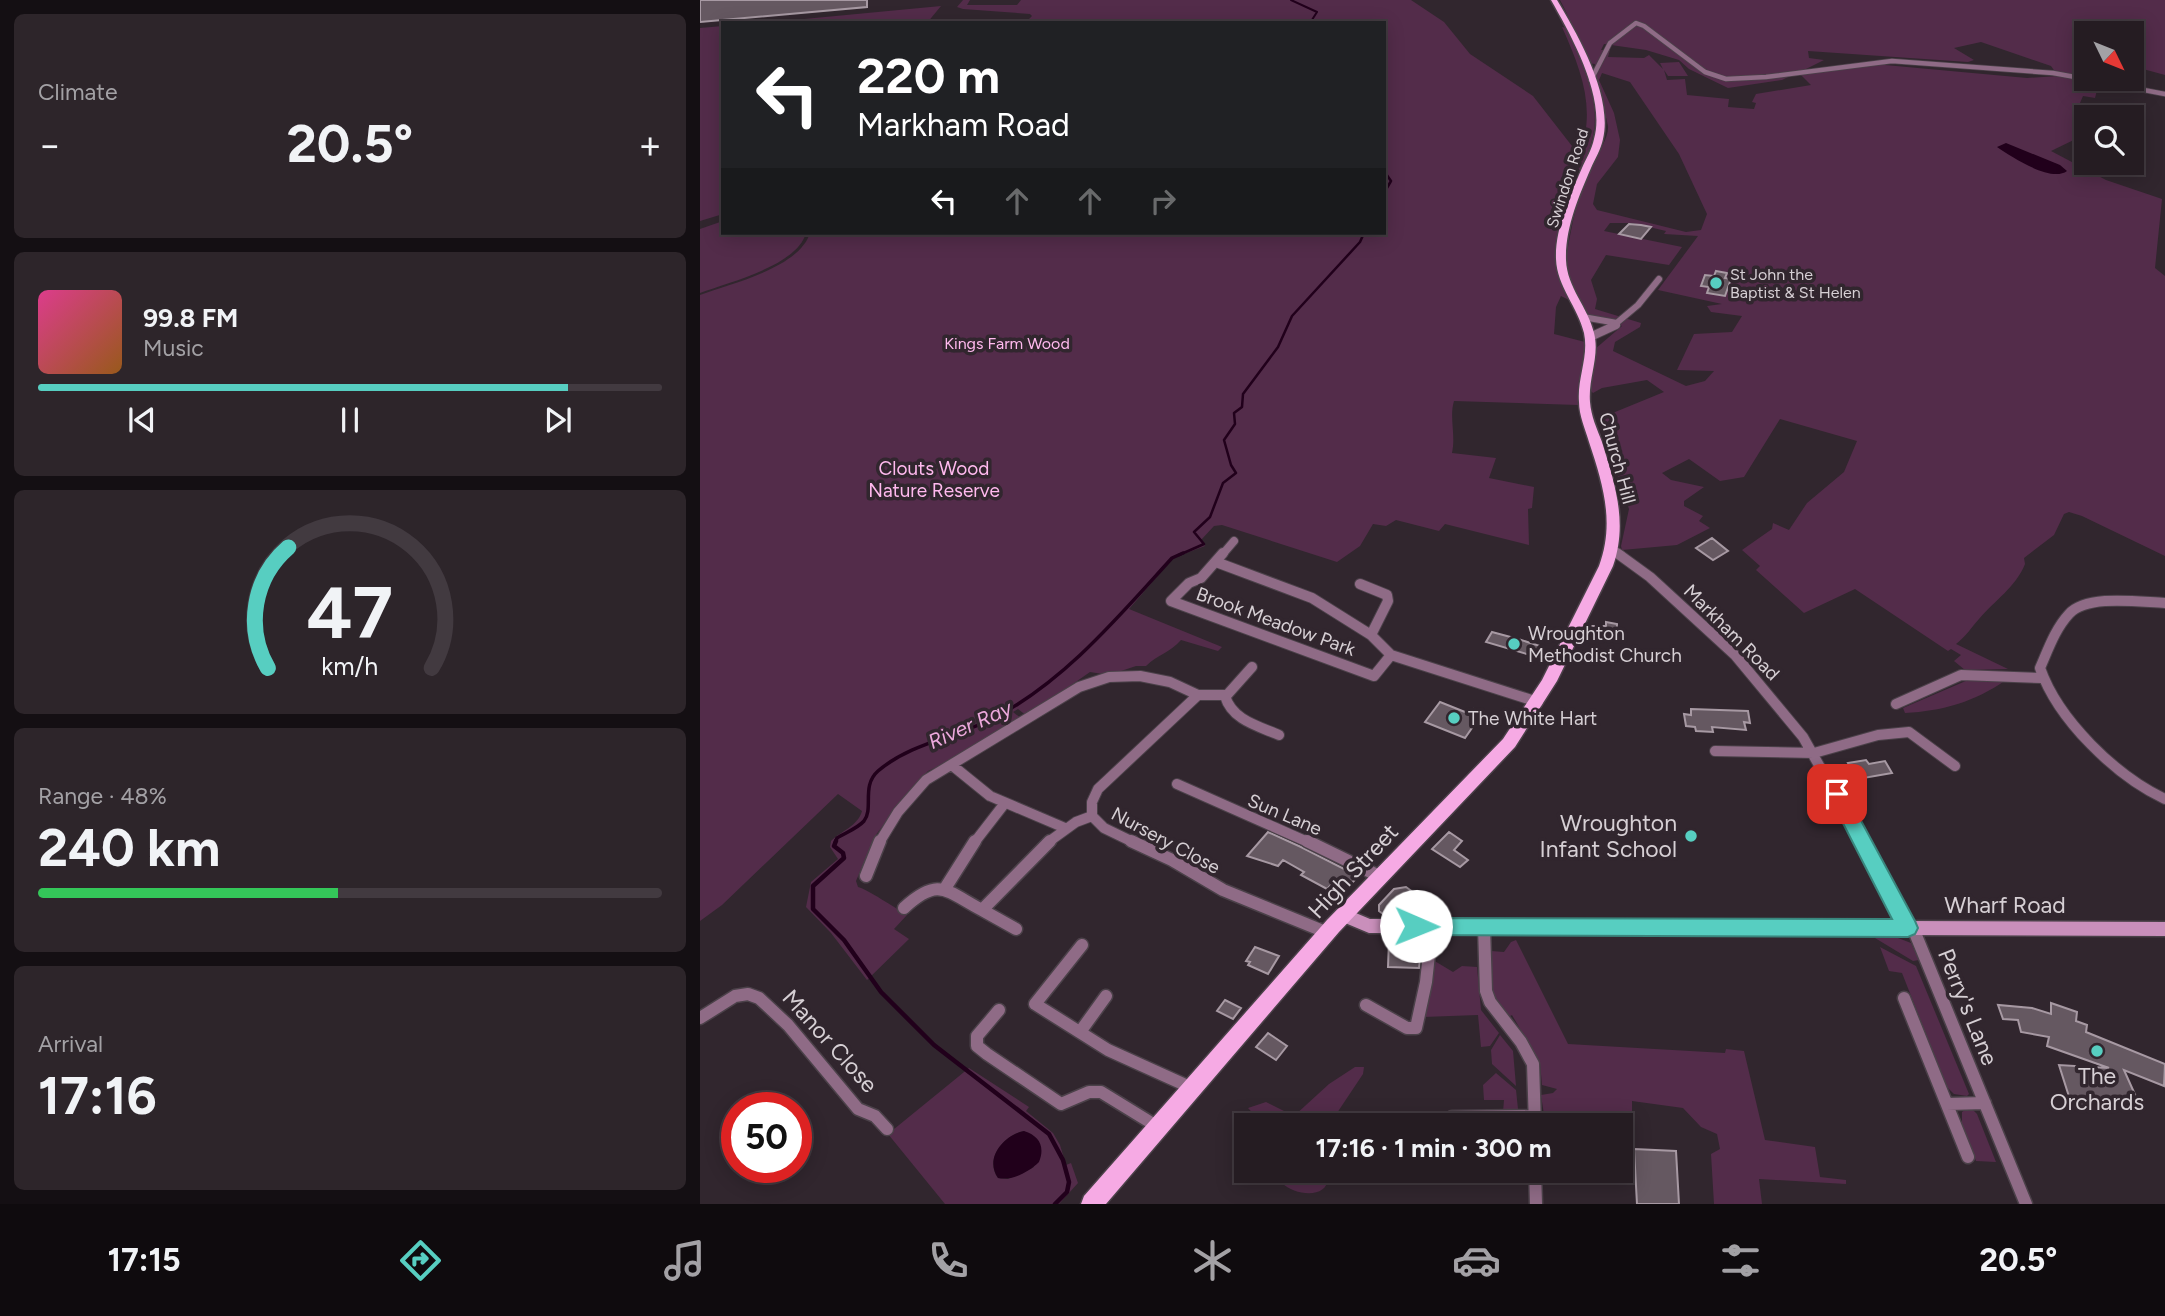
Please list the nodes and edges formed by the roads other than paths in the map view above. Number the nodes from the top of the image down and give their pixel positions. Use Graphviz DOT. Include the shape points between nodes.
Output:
graph roads {
  1 [pos="1554,0"];
  2 [pos="1585,64"];
  3 [pos="1599,65"];
  4 [pos="2074,77"];
  5 [pos="1591,80"];
  6 [pos="2144,90"];
  7 [pos="2165,94"];
  8 [pos="1659,279"];
  9 [pos="1617,323"];
  10 [pos="1587,327"];
  11 [pos="1234,541"];
  12 [pos="1611,549"];
  13 [pos="1216,562"];
  14 [pos="1360,584"];
  15 [pos="2165,603"];
  16 [pos="1371,635"];
  17 [pos="1391,655"];
  18 [pos="1252,667"];
  19 [pos="2042,678"];
  20 [pos="1198,695"];
  21 [pos="1225,696"];
  22 [pos="1538,702"];
  23 [pos="1896,704"];
  24 [pos="1279,735"];
  25 [pos="1714,751"];
  26 [pos="1814,753"];
  27 [pos="953,766"];
  28 [pos="1955,766"];
  29 [pos="1177,784"];
  30 [pos="2165,799"];
  31 [pos="1005,803"];
  32 [pos="1091,816"];
  33 [pos="1065,828"];
  34 [pos="866,876"];
  35 [pos="1379,876"];
  36 [pos="944,890"];
  37 [pos="904,908"];
  38 [pos="982,910"];
  39 [pos="1344,915"];
  40 [pos="1432,927"];
  41 [pos="1484,927"];
  42 [pos="1910,928"];
  43 [pos="1016,929"];
  44 [pos="2165,929"];
  45 [pos="1328,933"];
  46 [pos="1082,945"];
  47 [pos="1106,996"];
  48 [pos="1904,998"];
  49 [pos="1366,1005"];
  50 [pos="999,1010"];
  51 [pos="700,1018"];
  52 [pos="1080,1032"];
  53 [pos="1192,1088"];
  54 [pos="1984,1103"];
  55 [pos="1947,1104"];
  56 [pos="1535,1113"];
  57 [pos="1158,1127"];
  58 [pos="887,1129"];
  59 [pos="1968,1157"];
  60 [pos="1535,1183"];
  61 [pos="1092,1204"];
  62 [pos="1536,1204"];
  63 [pos="2026,1204"];
  1 -- 2 [label="main road, Swindon Road"];
  2 -- 3 [label="street"];
  2 -- 5 [label="main road, Swindon Road"];
  3 -- 4 [label="street" via="1610,43 1636,23 1705,72 1726,79 1901,61"];
  3 -- 5 [label="street"];
  5 -- 10 [label="main road, Swindon Road" via="1599,138 1573,203 1562,262 1568,288"];
  6 -- 7 [label="street"];
  8 -- 9 [label="street"];
  9 -- 10 [label="street"];
  9 -- 10 [label="street" via="1600,335"];
  10 -- 12 [label="main road, Church Hill" via="1585,408 1612,500"];
  11 -- 13 [label="street, Brook Meadow Park"];
  12 -- 22 [label="main road, High Street"];
  12 -- 26 [label="street, Markham Road" via="1688,610 1735,655"];
  13 -- 16 [label="street, Brook Meadow Park" via="1312,598"];
  13 -- 17 [label="street, Brook Meadow Park" via="1171,601 1374,676"];
  14 -- 16 [label="street, Brook Meadow Park" via="1387,596"];
  15 -- 19 [label="street" via="2104,601 2073,610 2046,651"];
  16 -- 17 [label="street, Brook Meadow Park"];
  17 -- 22 [label="street"];
  18 -- 21 [label="street"];
  19 -- 23 [label="street" via="1961,675"];
  19 -- 30 [label="street" via="2095,746 2127,777"];
  20 -- 21 [label="street"];
  20 -- 27 [label="street" via="1149,676 1096,680"];
  20 -- 32 [label="street, Nursery Close" via="1098,789"];
  21 -- 24 [label="street" via="1237,716"];
  22 -- 35 [label="main road, High Street" via="1479,776"];
  25 -- 26 [label="street"];
  26 -- 28 [label="street" via="1878,735 1909,732"];
  26 -- 42 [label="street, Markham Road"];
  27 -- 31 [label="street" via="977,788"];
  27 -- 34 [label="street" via="934,775 911,796 878,843"];
  29 -- 35 [label="street, Sun Lane"];
  31 -- 33 [label="street"];
  31 -- 36 [label="street"];
  32 -- 33 [label="street"];
  32 -- 45 [label="street, Nursery Close" via="1104,828 1223,890"];
  33 -- 38 [label="street"];
  35 -- 39 [label="main road, High Street"];
  36 -- 37 [label="street" via="927,889"];
  36 -- 38 [label="street"];
  38 -- 43 [label="street"];
  39 -- 40 [label="main road, Wharf Road" via="1366,926"];
  39 -- 45 [label="main road, High Street"];
  40 -- 41 [label="main road, Wharf Road"];
  40 -- 49 [label="street" via="1416,1028 1407,1028"];
  41 -- 42 [label="main road, Wharf Road"];
  41 -- 56 [label="street" via="1486,991 1495,1011 1531,1059"];
  42 -- 44 [label="main road, Wharf Road"];
  42 -- 54 [label="street, Perry's Lane"];
  45 -- 53 [label="main road, High Street"];
  46 -- 52 [label="street" via="1035,1004"];
  47 -- 52 [label="street"];
  48 -- 55 [label="street"];
  50 -- 57 [label="street" via="977,1036 977,1046 987,1054 1061,1104 1101,1092"];
  51 -- 58 [label="street, Manor Close" via="737,995 760,997 858,1109"];
  52 -- 53 [label="street"];
  53 -- 57 [label="main road, High Street"];
  54 -- 55 [label="street"];
  54 -- 63 [label="street, Perry's Lane"];
  55 -- 59 [label="street"];
  57 -- 61 [label="main road, High Street"];
  60 -- 62 [label="street"];
}
